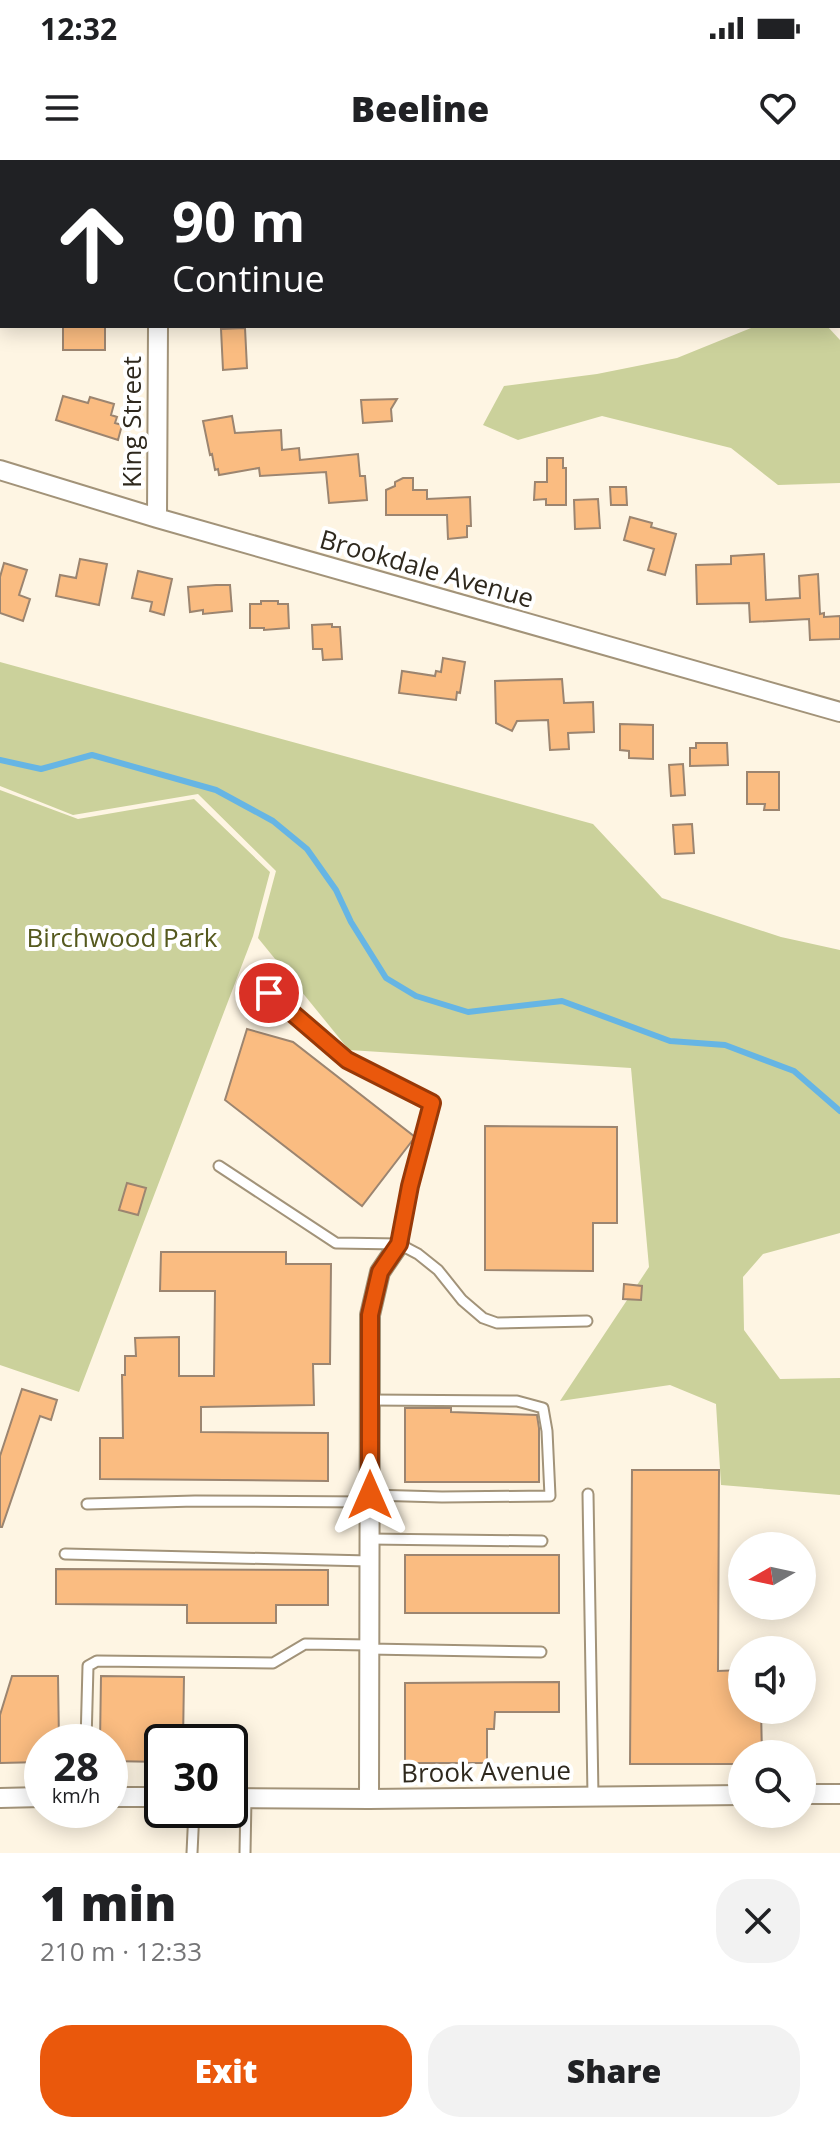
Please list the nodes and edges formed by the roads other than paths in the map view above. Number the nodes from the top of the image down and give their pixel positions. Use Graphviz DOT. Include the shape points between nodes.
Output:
graph roads {
  1 [pos="158,328"];
  2 [pos="0,470"];
  3 [pos="157,518"];
  4 [pos="840,712"];
  5 [pos="269,993"];
  6 [pos="219,1166"];
  7 [pos="399,1244"];
  8 [pos="587,1321"];
  9 [pos="370,1400"];
  10 [pos="588,1494"];
  11 [pos="370,1498"];
  12 [pos="87,1504"];
  13 [pos="369,1539"];
  14 [pos="542,1541"];
  15 [pos="65,1554"];
  16 [pos="369,1561"];
  17 [pos="369,1647"];
  18 [pos="541,1652"];
  19 [pos="86,1724"];
  20 [pos="816,1794"];
  21 [pos="840,1794"];
  22 [pos="728,1795"];
  23 [pos="593,1796"];
  24 [pos="24,1797"];
  25 [pos="0,1798"];
  26 [pos="248,1798"];
  27 [pos="369,1799"];
  28 [pos="193,1828"];
  29 [pos="242,1828"];
  30 [pos="192,1853"];
  31 [pos="245,1853"];
  1 -- 3 [label="street, King Street"];
  2 -- 3 [label="street, Brookdale Avenue"];
  3 -- 4 [label="street, Brookdale Avenue"];
  5 -- 7 [label="lane" via="347,1060 432,1103"];
  6 -- 7 [label="lane" via="336,1243"];
  7 -- 8 [label="lane" via="438,1270 483,1318 497,1323"];
  7 -- 9 [label="street" via="380,1272 370,1315"];
  9 -- 11 [label="street"];
  9 -- 11 [label="lane" via="517,1401 543,1408 550,1496"];
  10 -- 23 [label="lane"];
  11 -- 12 [label="lane"];
  11 -- 13 [label="street"];
  13 -- 14 [label="lane"];
  13 -- 16 [label="street"];
  15 -- 16 [label="lane"];
  16 -- 17 [label="street"];
  17 -- 18 [label="lane"];
  17 -- 19 [label="lane" via="305,1644 273,1663 97,1661 88,1666"];
  17 -- 27 [label="street"];
  20 -- 21 [label="street"];
  22 -- 23 [label="street, Brook Avenue"];
  23 -- 27 [label="street, Brook Avenue"];
  24 -- 25 [label="street"];
  26 -- 27 [label="street, Brook Avenue"];
  28 -- 30 [label="lane"];
  29 -- 31 [label="lane"];
}
